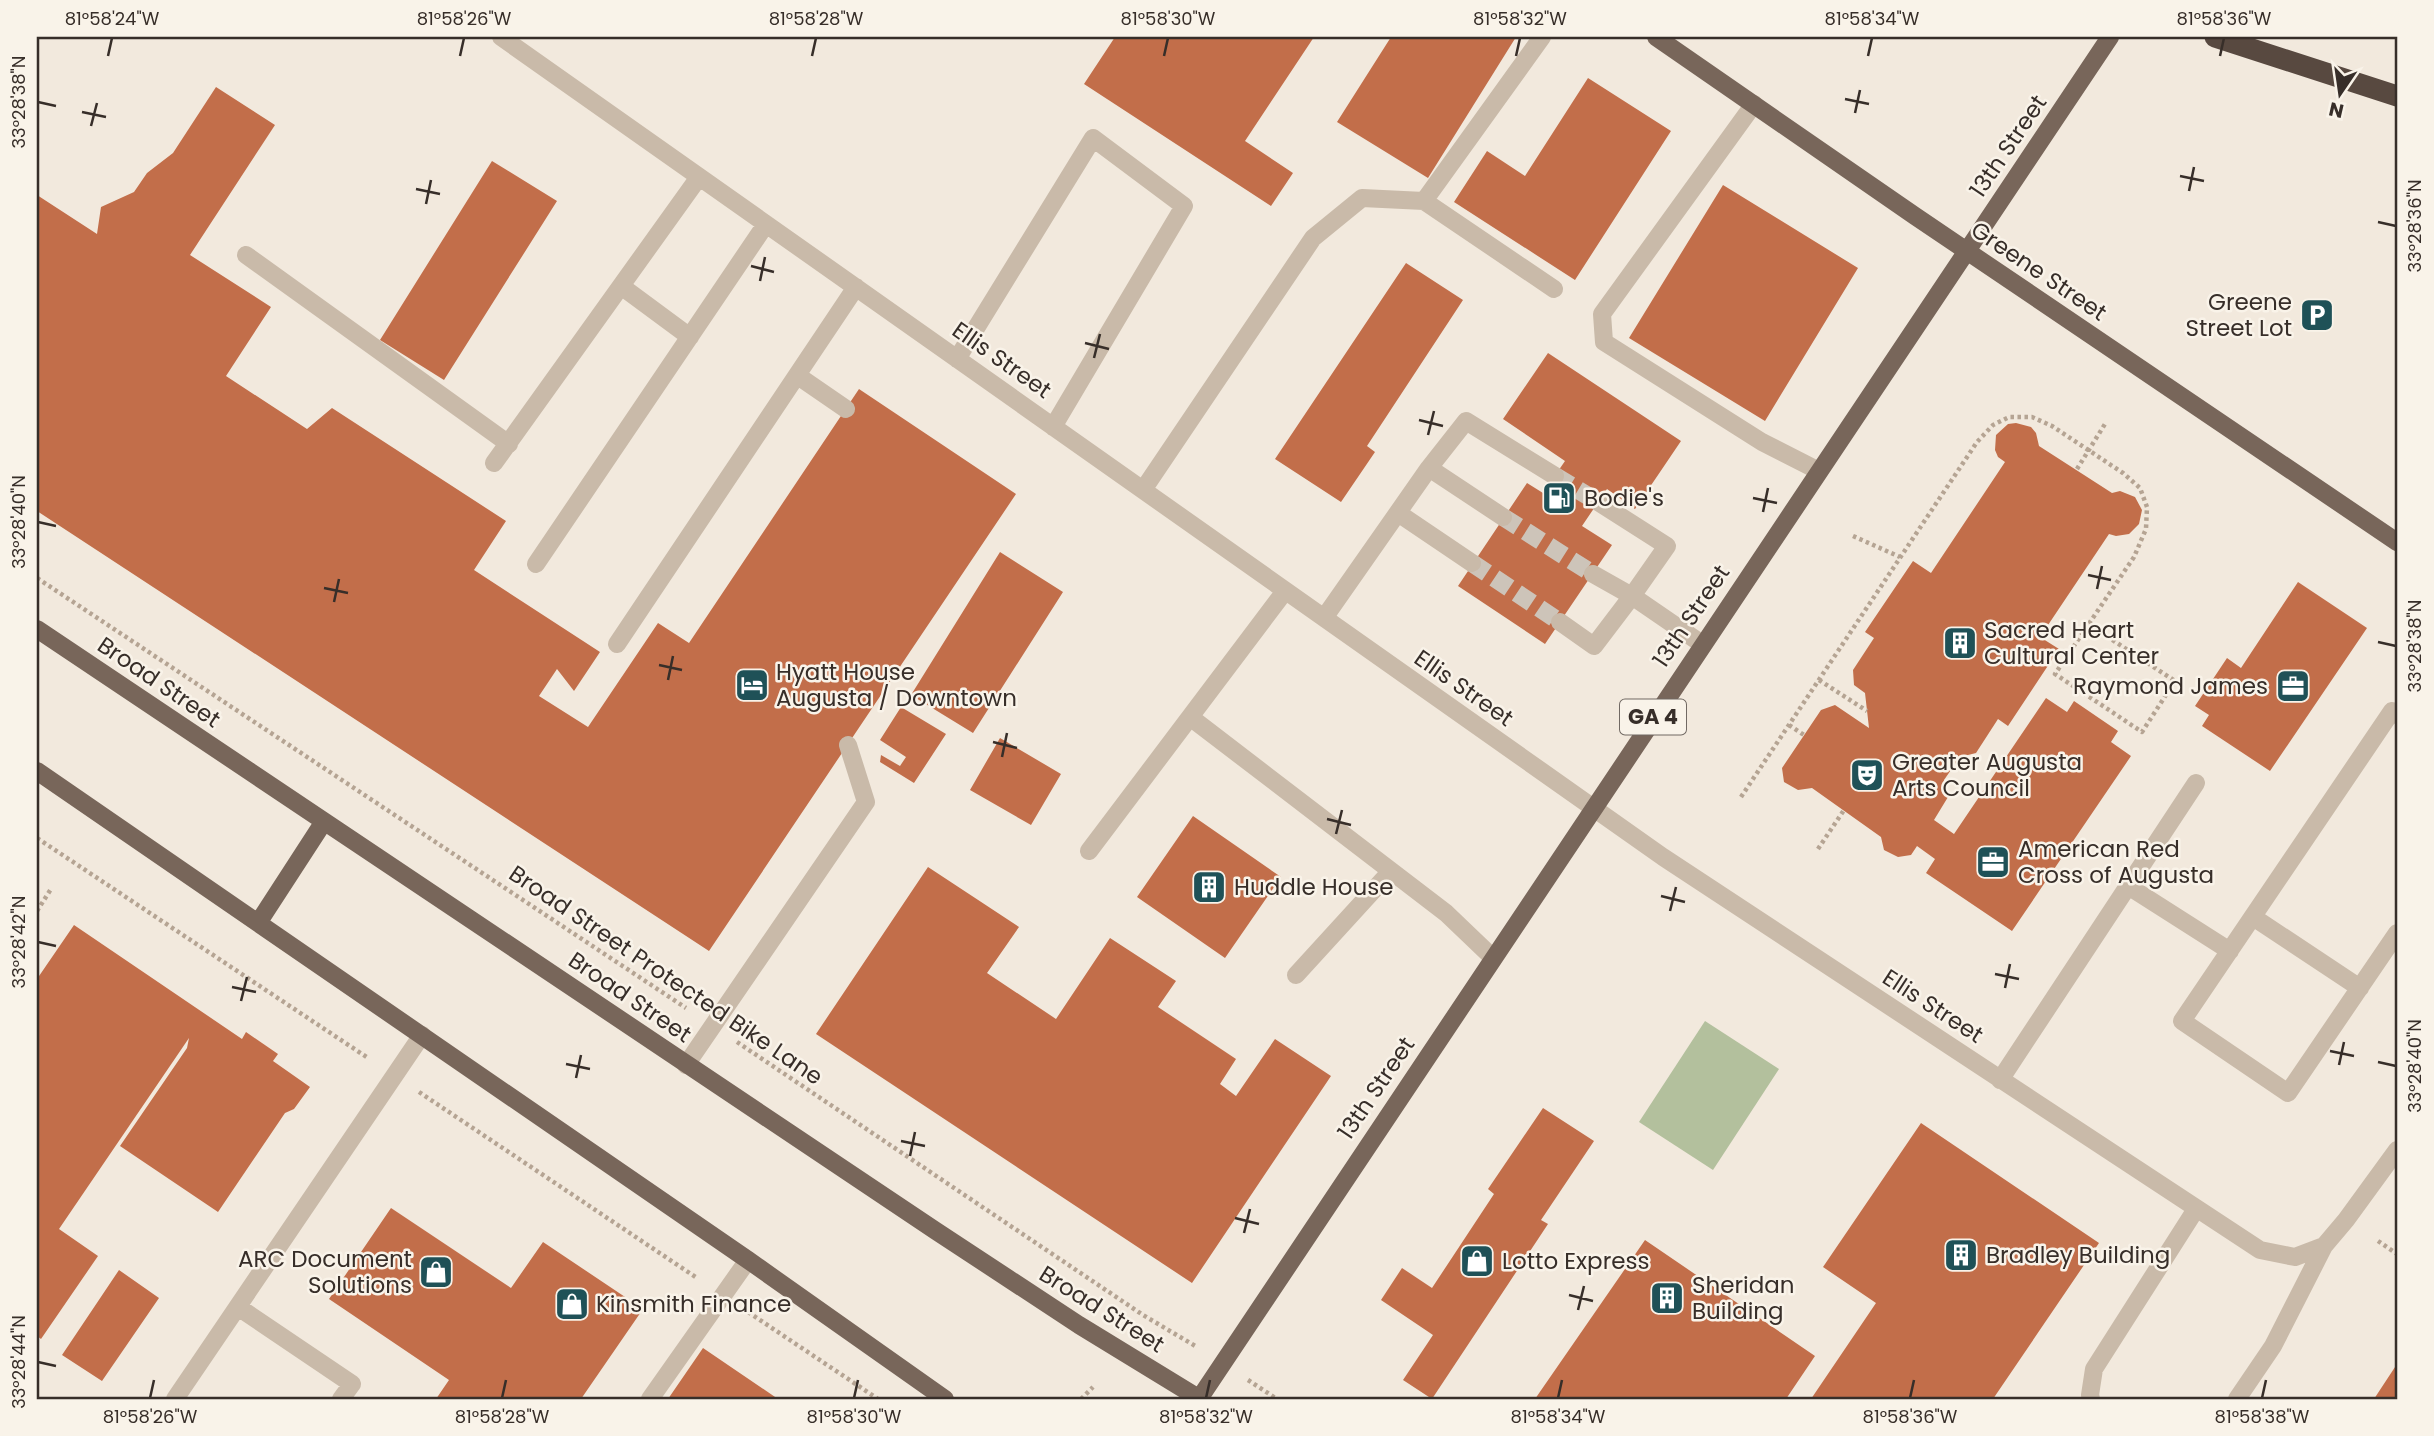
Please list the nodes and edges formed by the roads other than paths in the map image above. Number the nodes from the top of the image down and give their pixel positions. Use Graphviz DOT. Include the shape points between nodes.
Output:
graph roads {
  1 [pos="501,37"];
  2 [pos="1542,37"];
  3 [pos="1656,37"];
  4 [pos="2110,37"];
  5 [pos="2215,37"];
  6 [pos="2397,96"];
  7 [pos="1754,104"];
  8 [pos="699,177"];
  9 [pos="1424,201"];
  10 [pos="766,224"];
  11 [pos="1967,252"];
  12 [pos="246,255"];
  13 [pos="621,286"];
  14 [pos="856,287"];
  15 [pos="1554,289"];
  16 [pos="690,337"];
  17 [pos="957,359"];
  18 [pos="798,376"];
  19 [pos="846,409"];
  20 [pos="1053,427"];
  21 [pos="509,444"];
  22 [pos="494,463"];
  23 [pos="1429,468"];
  24 [pos="1819,471"];
  25 [pos="1555,476"];
  26 [pos="1143,490"];
  27 [pos="1598,502"];
  28 [pos="1398,513"];
  29 [pos="1503,517"];
  30 [pos="2397,542"];
  31 [pos="1472,563"];
  32 [pos="536,564"];
  33 [pos="1593,574"];
  34 [pos="1285,591"];
  35 [pos="1632,596"];
  36 [pos="1324,618"];
  37 [pos="1560,622"];
  38 [pos="37,629"];
  39 [pos="618,643"];
  40 [pos="1702,644"];
  41 [pos="2396,710"];
  42 [pos="1190,717"];
  43 [pos="848,745"];
  44 [pos="37,771"];
  45 [pos="2196,783"];
  46 [pos="1592,808"];
  47 [pos="323,823"];
  48 [pos="1089,851"];
  49 [pos="1391,871"];
  50 [pos="2128,886"];
  51 [pos="2253,917"];
  52 [pos="258,923"];
  53 [pos="2397,933"];
  54 [pos="2230,951"];
  55 [pos="1492,957"];
  56 [pos="1296,975"];
  57 [pos="2360,988"];
  58 [pos="422,1035"];
  59 [pos="686,1065"];
  60 [pos="2000,1080"];
  61 [pos="2397,1150"];
  62 [pos="2196,1209"];
  63 [pos="2324,1246"];
  64 [pos="748,1260"];
  65 [pos="238,1307"];
  66 [pos="175,1399"];
  67 [pos="341,1399"];
  68 [pos="650,1399"];
  69 [pos="945,1399"];
  70 [pos="1199,1399"];
  71 [pos="2091,1399"];
  72 [pos="2237,1399"];
  1 -- 8 [label="street, Ellis Street"];
  2 -- 9 [label="street"];
  3 -- 7 [label="main road, Greene Street"];
  4 -- 11 [label="main road, 13th Street / GA 4"];
  5 -- 6 [label="highway"];
  7 -- 11 [label="main road, Greene Street"];
  7 -- 24 [label="street" via="1602,314 1604,342 1762,442"];
  8 -- 10 [label="street, Ellis Street"];
  8 -- 13 [label="street"];
  9 -- 15 [label="street"];
  9 -- 26 [label="street" via="1362,198 1312,238"];
  10 -- 14 [label="street, Ellis Street"];
  10 -- 16 [label="street"];
  11 -- 24 [label="main road, 13th Street / GA 4"];
  11 -- 30 [label="main road, Greene Street"];
  12 -- 21 [label="street"];
  13 -- 16 [label="street"];
  13 -- 21 [label="street"];
  14 -- 17 [label="street, Ellis Street"];
  14 -- 18 [label="street"];
  16 -- 32 [label="street"];
  17 -- 20 [label="street, Ellis Street"];
  17 -- 20 [label="street" via="1093,138 1184,206"];
  18 -- 19 [label="street"];
  18 -- 39 [label="street"];
  20 -- 26 [label="street, Ellis Street"];
  21 -- 22 [label="street"];
  23 -- 25 [label="street" via="1466,421"];
  23 -- 28 [label="street"];
  23 -- 29 [label="street"];
  24 -- 40 [label="main road, 13th Street / GA 4"];
  26 -- 34 [label="street, Ellis Street"];
  27 -- 35 [label="street" via="1667,546"];
  28 -- 31 [label="street"];
  28 -- 36 [label="street"];
  33 -- 35 [label="street"];
  34 -- 36 [label="street, Ellis Street"];
  34 -- 42 [label="street"];
  35 -- 37 [label="street" via="1594,646"];
  35 -- 40 [label="street"];
  36 -- 46 [label="street, Ellis Street"];
  38 -- 47 [label="main road, Broad Street"];
  40 -- 46 [label="main road, 13th Street / GA 4"];
  41 -- 51 [label="street"];
  42 -- 48 [label="street"];
  42 -- 49 [label="street"];
  43 -- 59 [label="street" via="866,802"];
  44 -- 52 [label="main road"];
  45 -- 50 [label="street"];
  46 -- 55 [label="main road, 13th Street / GA 4"];
  46 -- 60 [label="street, Ellis Street"];
  47 -- 52 [label="main road"];
  47 -- 59 [label="main road, Broad Street"];
  49 -- 55 [label="street" via="1446,913"];
  49 -- 56 [label="street"];
  50 -- 54 [label="street"];
  50 -- 60 [label="street"];
  51 -- 54 [label="street"];
  51 -- 57 [label="street"];
  52 -- 58 [label="main road"];
  53 -- 57 [label="street"];
  54 -- 57 [label="street" via="2182,1021 2288,1093"];
  55 -- 70 [label="main road, 13th Street / GA 4"];
  58 -- 64 [label="main road"];
  58 -- 65 [label="street"];
  59 -- 70 [label="main road, Broad Street"];
  60 -- 62 [label="street, Ellis Street"];
  61 -- 63 [label="street"];
  62 -- 63 [label="street, Ellis Street" via="2260,1250 2295,1257"];
  62 -- 71 [label="street" via="2094,1368"];
  63 -- 72 [label="street" via="2273,1346"];
  64 -- 68 [label="street"];
  64 -- 69 [label="main road"];
  65 -- 66 [label="street"];
  65 -- 67 [label="street" via="352,1384"];
}
